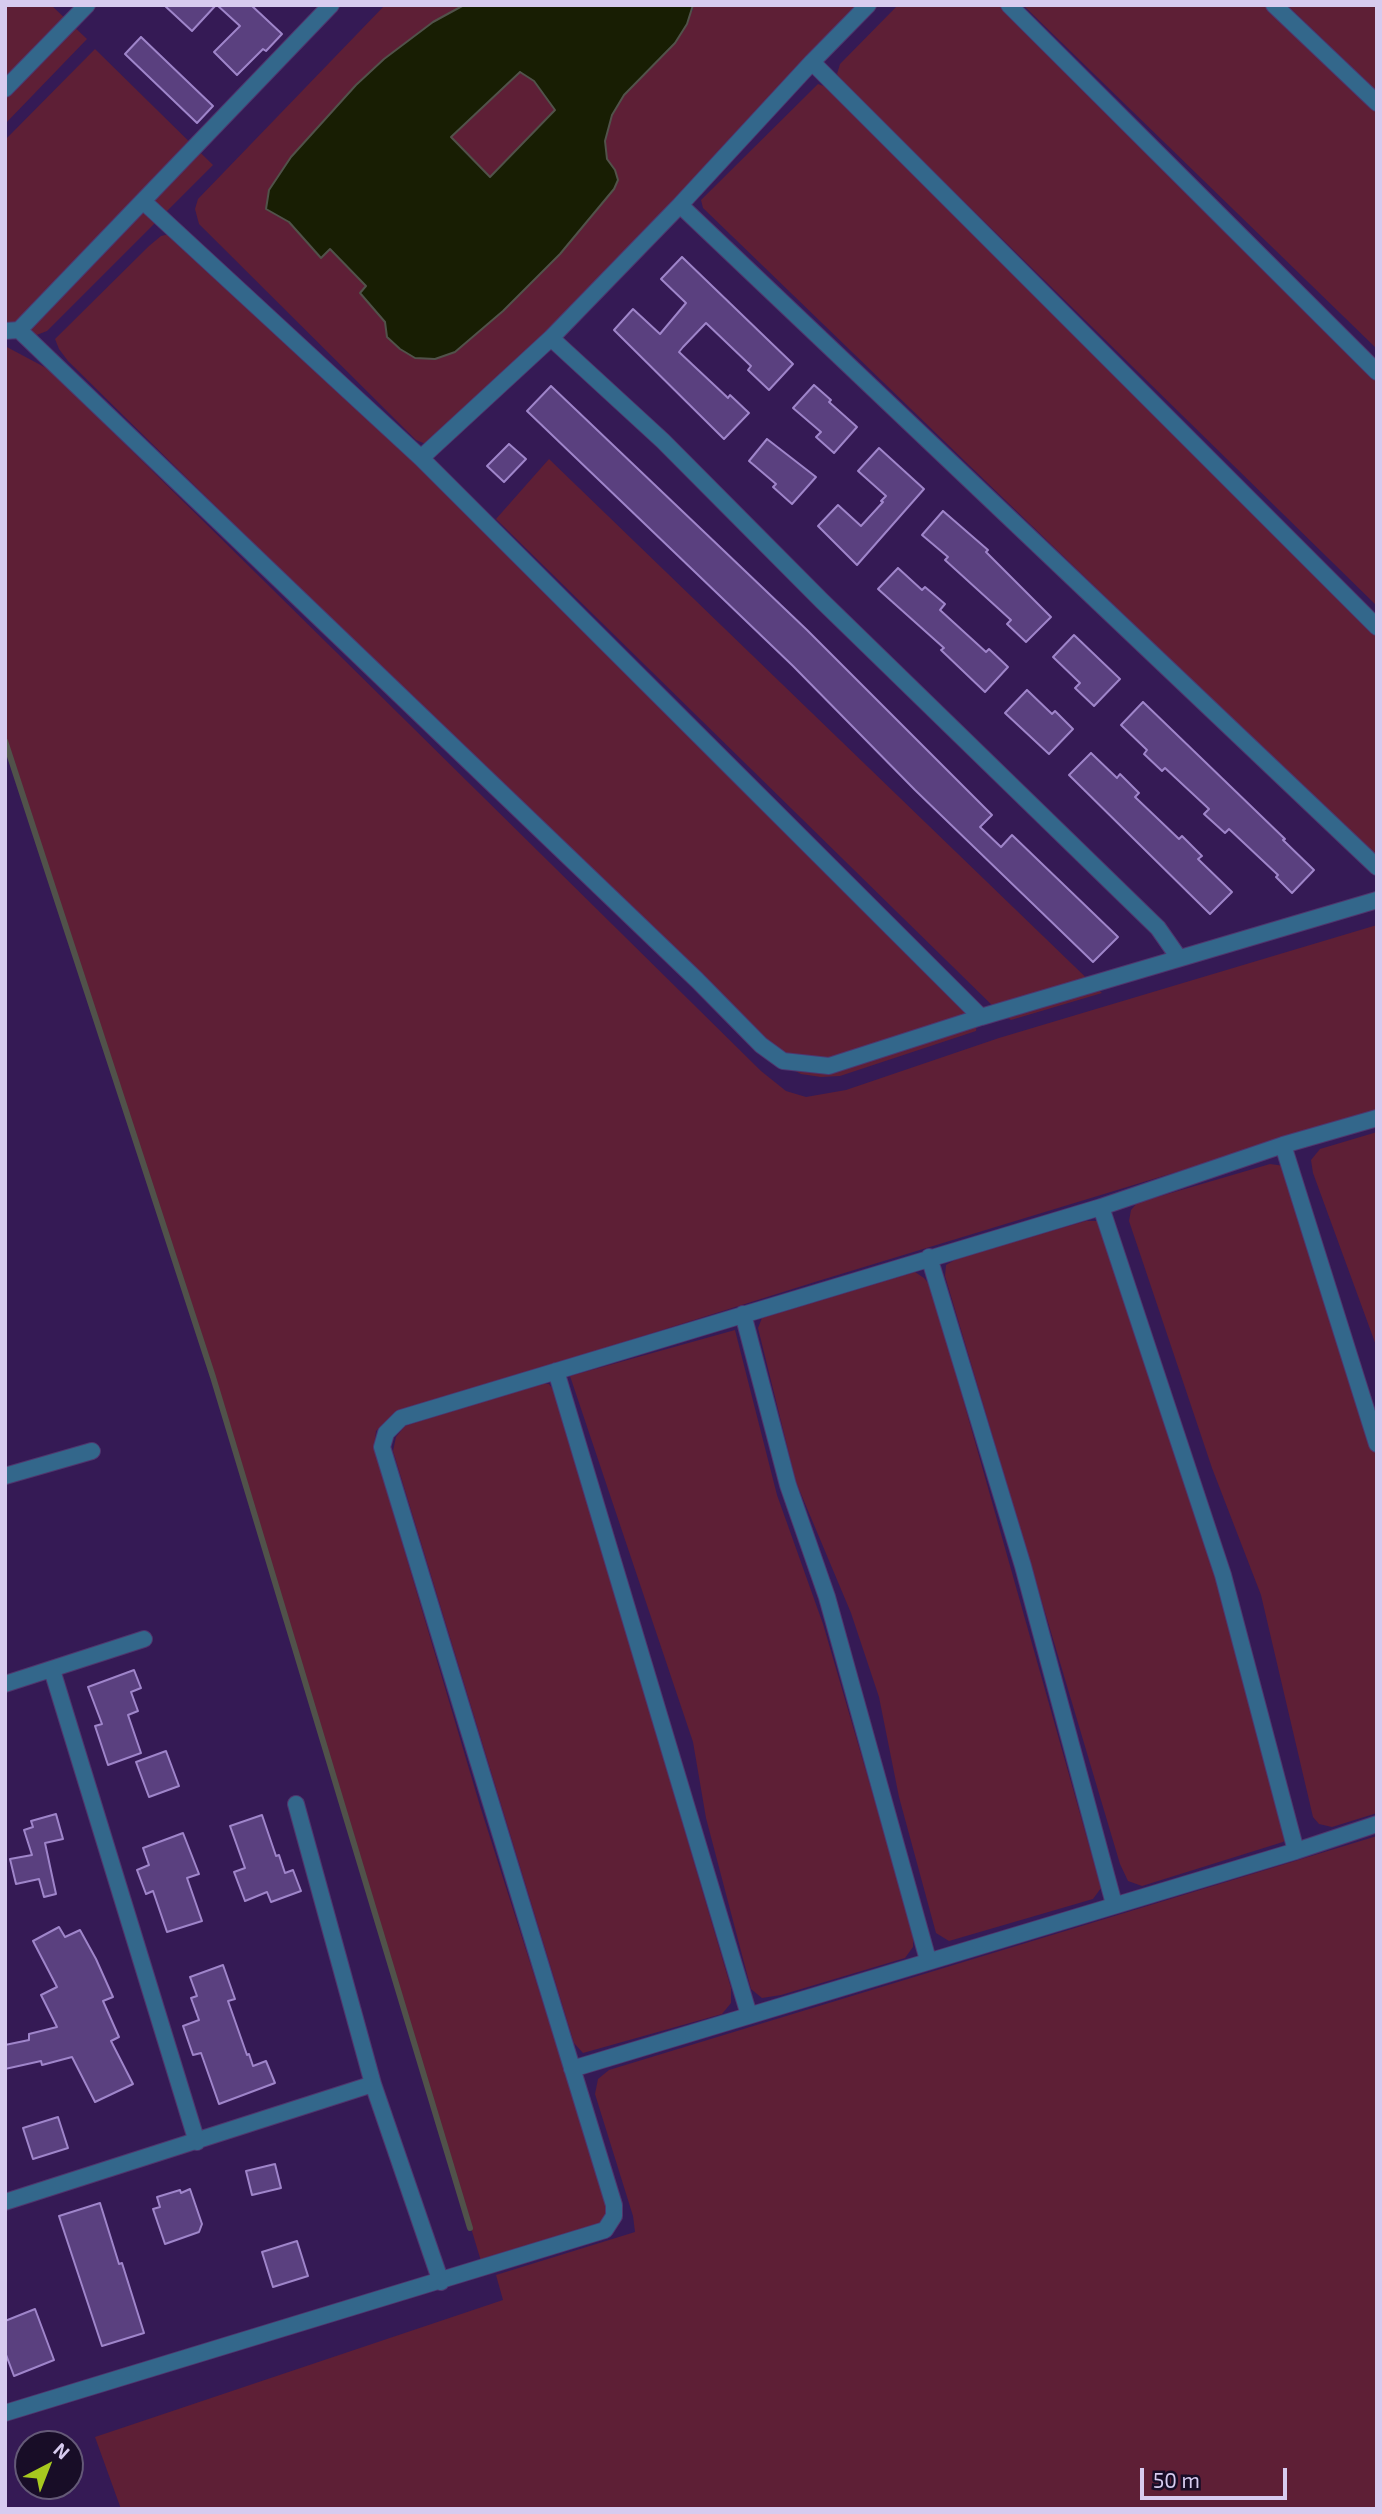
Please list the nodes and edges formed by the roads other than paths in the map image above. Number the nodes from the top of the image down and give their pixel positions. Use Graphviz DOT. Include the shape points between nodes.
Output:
graph roads {
  1 [pos="87,5"];
  2 [pos="331,5"];
  3 [pos="868,5"];
  4 [pos="1009,5"];
  5 [pos="1274,5"];
  6 [pos="812,62"];
  7 [pos="5,89"];
  8 [pos="1377,103"];
  9 [pos="144,202"];
  10 [pos="680,205"];
  11 [pos="12,330"];
  12 [pos="551,338"];
  13 [pos="1377,372"];
  14 [pos="421,458"];
  15 [pos="1377,626"];
  16 [pos="1377,867"];
  17 [pos="1377,900"];
  18 [pos="1179,958"];
  19 [pos="981,1017"];
  20 [pos="1377,1118"];
  21 [pos="1283,1145"];
  22 [pos="1101,1207"];
  23 [pos="929,1257"];
  24 [pos="743,1314"];
  25 [pos="556,1371"];
  26 [pos="1377,1444"];
  27 [pos="92,1451"];
  28 [pos="5,1476"];
  29 [pos="144,1639"];
  30 [pos="52,1670"];
  31 [pos="5,1684"];
  32 [pos="296,1804"];
  33 [pos="1377,1824"];
  34 [pos="1296,1851"];
  35 [pos="1114,1904"];
  36 [pos="928,1960"];
  37 [pos="748,2015"];
  38 [pos="572,2068"];
  39 [pos="373,2084"];
  40 [pos="197,2142"];
  41 [pos="5,2202"];
  42 [pos="441,2281"];
  43 [pos="5,2413"];
  1 -- 7 [label="street"];
  2 -- 9 [label="street"];
  3 -- 6 [label="street"];
  4 -- 13 [label="street"];
  5 -- 8 [label="street"];
  6 -- 10 [label="street"];
  6 -- 15 [label="street"];
  9 -- 11 [label="street"];
  9 -- 14 [label="street"];
  10 -- 12 [label="street"];
  10 -- 16 [label="street"];
  11 -- 19 [label="street" via="761,1045 783,1061 829,1066"];
  12 -- 14 [label="street"];
  12 -- 18 [label="street" via="663,441 1158,928"];
  14 -- 19 [label="street"];
  17 -- 18 [label="street"];
  18 -- 19 [label="street"];
  20 -- 21 [label="street"];
  21 -- 22 [label="street"];
  21 -- 26 [label="street"];
  22 -- 23 [label="street"];
  22 -- 34 [label="street" via="1223,1575"];
  23 -- 24 [label="street"];
  23 -- 35 [label="street" via="1023,1566"];
  24 -- 25 [label="street"];
  24 -- 36 [label="street" via="788,1485 827,1597"];
  25 -- 37 [label="street"];
  25 -- 38 [label="street" via="401,1418 386,1433 382,1447"];
  27 -- 28 [label="street"];
  29 -- 30 [label="street"];
  30 -- 31 [label="street"];
  30 -- 40 [label="street"];
  32 -- 39 [label="street"];
  33 -- 34 [label="street"];
  34 -- 35 [label="street"];
  35 -- 36 [label="street"];
  36 -- 37 [label="street"];
  37 -- 38 [label="street"];
  38 -- 42 [label="street" via="614,2216 605,2230"];
  39 -- 40 [label="street"];
  39 -- 42 [label="street"];
  40 -- 41 [label="street"];
  42 -- 43 [label="street"];
}
